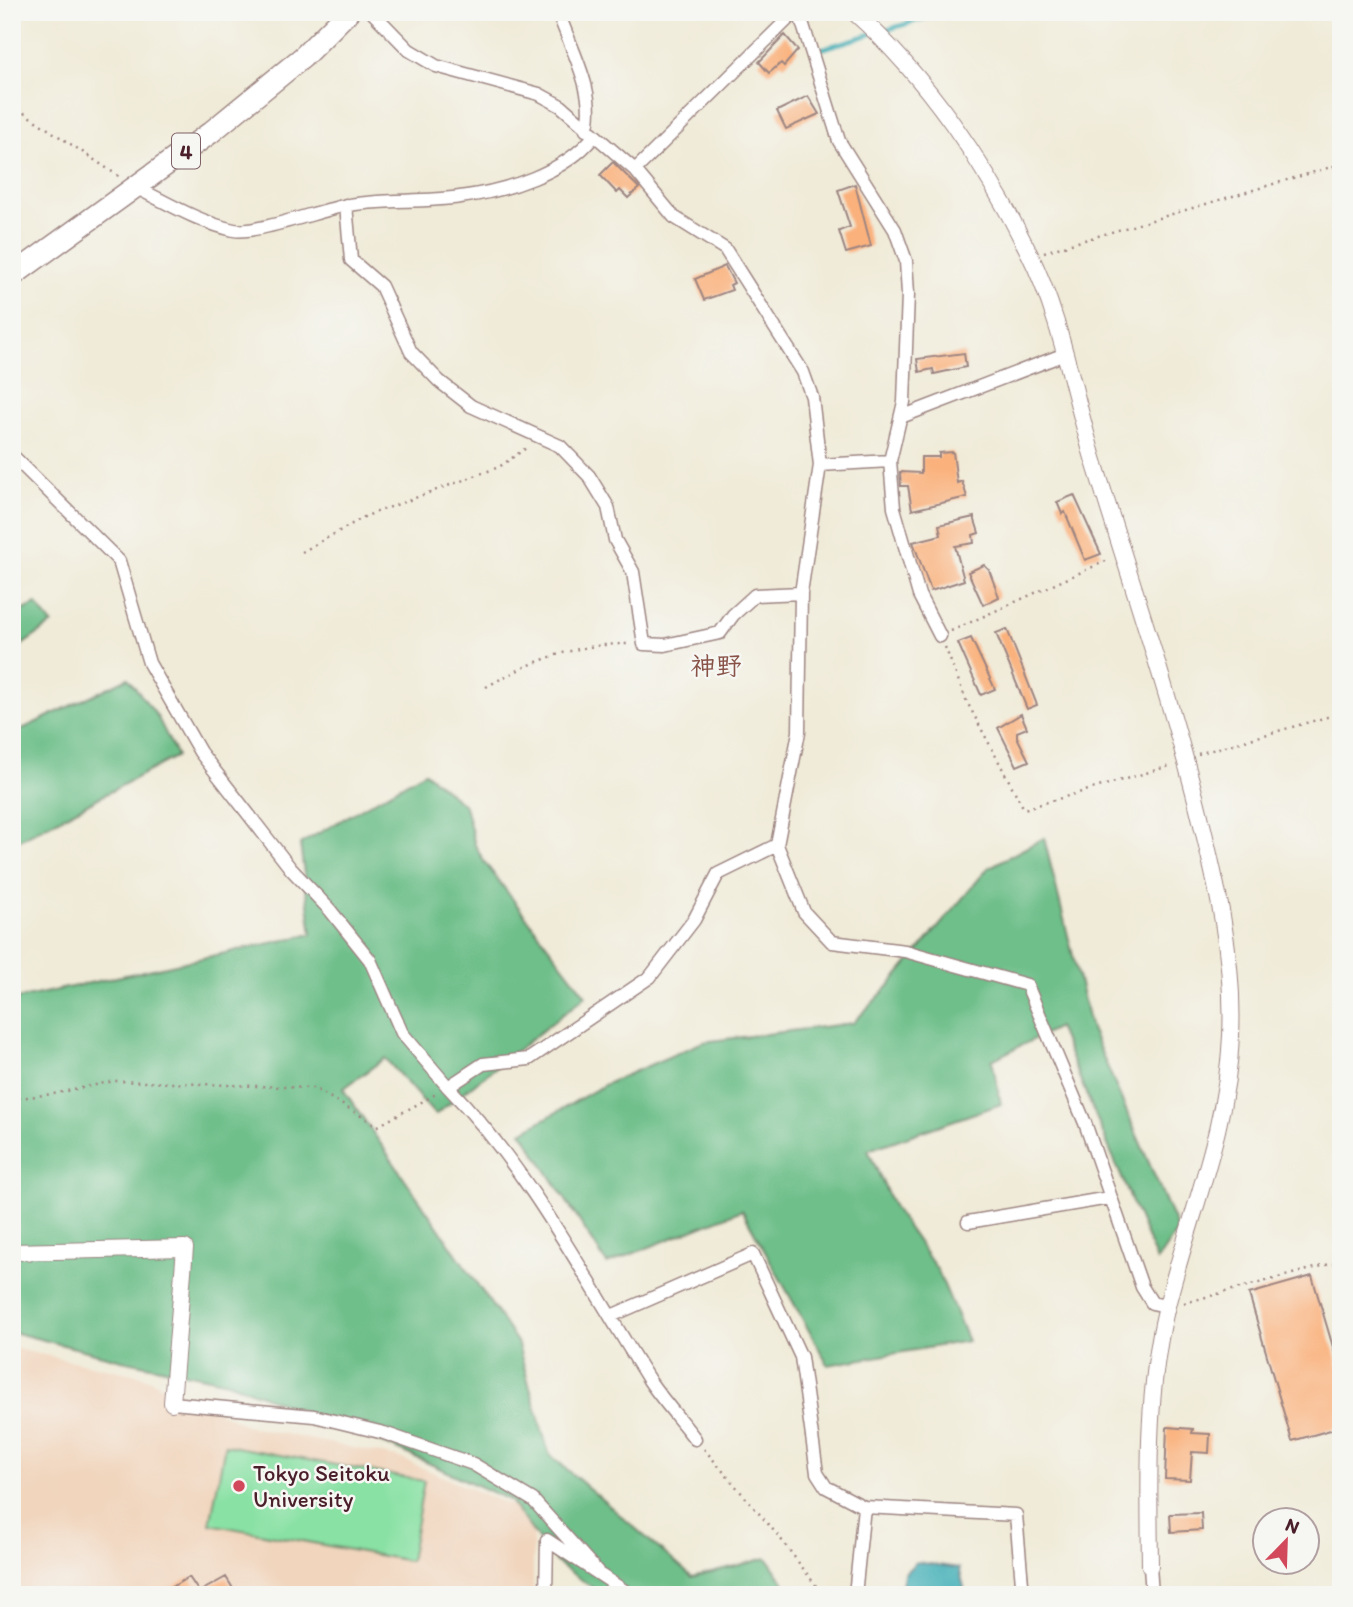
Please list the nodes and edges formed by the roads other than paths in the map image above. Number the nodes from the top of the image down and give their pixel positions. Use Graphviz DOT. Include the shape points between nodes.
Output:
graph roads {
  1 [pos="348,12"];
  2 [pos="372,12"];
  3 [pos="558,12"];
  4 [pos="797,12"];
  5 [pos="854,12"];
  6 [pos="590,133"];
  7 [pos="635,170"];
  8 [pos="135,187"];
  9 [pos="346,205"];
  10 [pos="12,275"];
  11 [pos="1065,354"];
  12 [pos="901,417"];
  13 [pos="12,455"];
  14 [pos="890,461"];
  15 [pos="820,465"];
  16 [pos="802,593"];
  17 [pos="940,636"];
  18 [pos="776,845"];
  19 [pos="448,1087"];
  20 [pos="1109,1198"];
  21 [pos="968,1222"];
  22 [pos="12,1252"];
  23 [pos="1166,1306"];
  24 [pos="611,1316"];
  25 [pos="172,1403"];
  26 [pos="695,1439"];
  27 [pos="864,1507"];
  28 [pos="1150,1566"];
  29 [pos="597,1572"];
  30 [pos="546,1595"];
  31 [pos="631,1595"];
  32 [pos="855,1595"];
  33 [pos="1023,1595"];
  34 [pos="1152,1595"];
  1 -- 8 [label="main road, 4" via="303,57"];
  2 -- 6 [label="street" via="409,50 436,66 539,94 561,106"];
  3 -- 6 [label="street" via="589,93"];
  4 -- 7 [label="street"];
  4 -- 12 [label="street" via="839,141 895,230 905,261 908,324"];
  5 -- 11 [label="street" via="910,70 990,182 1030,256"];
  6 -- 7 [label="street"];
  6 -- 9 [label="street" via="582,152 489,192"];
  7 -- 15 [label="street" via="674,217 725,249 803,372 812,397"];
  8 -- 9 [label="street" via="234,230 246,231"];
  8 -- 10 [label="main road, 4"];
  9 -- 16 [label="street" via="351,260 381,286 411,352 471,406 570,454 589,476 608,508 615,540 633,572 644,644 665,645 720,633 755,595"];
  11 -- 12 [label="street"];
  11 -- 23 [label="street" via="1185,760 1221,905 1231,1033 1226,1092 1213,1152"];
  12 -- 14 [label="street"];
  13 -- 19 [label="street" via="119,561 149,663 200,752 291,869 370,960 402,1033"];
  14 -- 15 [label="street"];
  14 -- 17 [label="street" via="894,508 919,595"];
  15 -- 16 [label="street"];
  16 -- 18 [label="street" via="799,732"];
  18 -- 19 [label="street" via="718,874 694,919 650,977 529,1059 482,1064"];
  18 -- 20 [label="street" via="804,912 832,942 905,951 1027,985 1084,1123"];
  19 -- 24 [label="street" via="525,1181"];
  20 -- 21 [label="street"];
  20 -- 23 [label="street" via="1142,1287 1152,1303"];
  22 -- 25 [label="street" via="186,1248"];
  23 -- 28 [label="street" via="1154,1385"];
  24 -- 26 [label="street" via="651,1382"];
  24 -- 27 [label="street" via="753,1254 801,1357 817,1473 826,1487"];
  25 -- 29 [label="street" via="314,1416 384,1433 473,1464 533,1500"];
  27 -- 32 [label="street"];
  27 -- 33 [label="street" via="1016,1515"];
  28 -- 34 [label="street"];
  29 -- 30 [label="street" via="547,1541"];
  29 -- 31 [label="street"];
}
